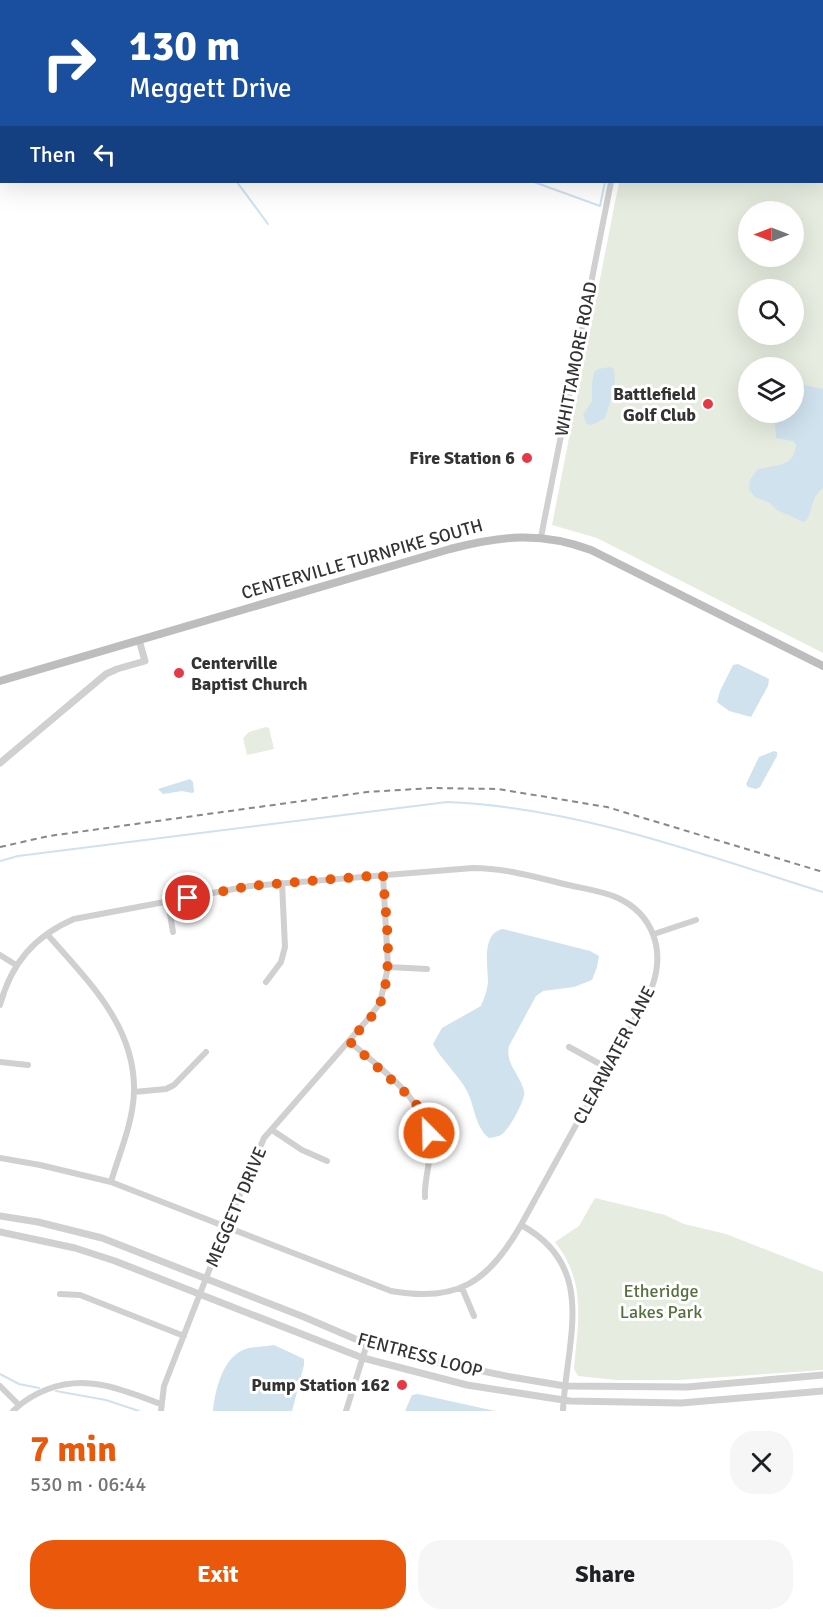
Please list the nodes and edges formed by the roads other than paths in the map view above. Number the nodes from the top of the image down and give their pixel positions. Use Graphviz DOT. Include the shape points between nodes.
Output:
graph roads {
  1 [pos="611,183"];
  2 [pos="541,537"];
  3 [pos="140,640"];
  4 [pos="823,666"];
  5 [pos="0,681"];
  6 [pos="0,763"];
  7 [pos="383,875"];
  8 [pos="282,883"];
  9 [pos="168,902"];
  10 [pos="696,920"];
  11 [pos="173,932"];
  12 [pos="47,934"];
  13 [pos="654,934"];
  14 [pos="0,955"];
  15 [pos="16,965"];
  16 [pos="388,967"];
  17 [pos="427,969"];
  18 [pos="266,982"];
  19 [pos="0,1005"];
  20 [pos="349,1041"];
  21 [pos="569,1047"];
  22 [pos="206,1052"];
  23 [pos="0,1062"];
  24 [pos="28,1065"];
  25 [pos="609,1069"];
  26 [pos="134,1092"];
  27 [pos="272,1130"];
  28 [pos="0,1158"];
  29 [pos="327,1161"];
  30 [pos="111,1182"];
  31 [pos="425,1197"];
  32 [pos="0,1216"];
  33 [pos="521,1225"];
  34 [pos="226,1227"];
  35 [pos="0,1232"];
  36 [pos="206,1278"];
  37 [pos="462,1288"];
  38 [pos="200,1293"];
  39 [pos="60,1294"];
  40 [pos="474,1316"];
  41 [pos="183,1336"];
  42 [pos="367,1344"];
  43 [pos="363,1358"];
  44 [pos="823,1375"];
  45 [pos="0,1386"];
  46 [pos="565,1386"];
  47 [pos="823,1391"];
  48 [pos="563,1401"];
  49 [pos="19,1405"];
  50 [pos="161,1408"];
  51 [pos="13,1411"];
  52 [pos="345,1411"];
  53 [pos="563,1411"];
  1 -- 2 [label="street, WHITTAMORE ROAD"];
  2 -- 3 [label="main road, CENTERVILLE TURNPIKE SOUTH" via="505,537 460,546"];
  2 -- 4 [label="main road, CENTERVILLE TURNPIKE SOUTH" via="578,545 612,560"];
  3 -- 5 [label="main road, CENTERVILLE TURNPIKE SOUTH"];
  3 -- 6 [label="street" via="145,661 106,674"];
  7 -- 8 [label="street, CLEARWATER LANE"];
  7 -- 13 [label="street, CLEARWATER LANE" via="473,868 516,872 617,898 640,912"];
  7 -- 16 [label="street, MEGGETT DRIVE"];
  8 -- 9 [label="street, CLEARWATER LANE"];
  8 -- 18 [label="street" via="285,947 281,962"];
  9 -- 11 [label="street"];
  9 -- 12 [label="street, CLEARWATER LANE" via="74,919"];
  10 -- 13 [label="street"];
  12 -- 15 [label="street, CLEARWATER LANE"];
  12 -- 26 [label="street" via="112,1012 130,1054"];
  13 -- 25 [label="street, CLEARWATER LANE" via="657,975"];
  14 -- 15 [label="street"];
  15 -- 19 [label="street, CLEARWATER LANE"];
  16 -- 17 [label="street"];
  16 -- 20 [label="street, MEGGETT DRIVE" via="380,1003"];
  20 -- 27 [label="street, MEGGETT DRIVE"];
  20 -- 31 [label="street" via="419,1108 430,1147"];
  21 -- 25 [label="street"];
  22 -- 26 [label="street" via="166,1089"];
  23 -- 24 [label="street"];
  25 -- 33 [label="street, CLEARWATER LANE"];
  26 -- 30 [label="street"];
  27 -- 29 [label="street"];
  27 -- 34 [label="street, MEGGETT DRIVE" via="264,1138"];
  28 -- 30 [label="street, CLEARWATER LANE"];
  30 -- 34 [label="street, CLEARWATER LANE"];
  32 -- 36 [label="street, FENTRESS LOOP" via="102,1239"];
  33 -- 37 [label="street, CLEARWATER LANE" via="497,1262"];
  33 -- 46 [label="street" via="548,1244 570,1282 573,1315"];
  34 -- 36 [label="street, MEGGETT DRIVE"];
  34 -- 37 [label="street, CLEARWATER LANE" via="391,1291 425,1295"];
  35 -- 38 [label="street, FENTRESS LOOP" via="75,1248"];
  36 -- 38 [label="street, MEGGETT DRIVE"];
  36 -- 42 [label="street, FENTRESS LOOP"];
  37 -- 40 [label="street"];
  38 -- 41 [label="street, MEGGETT DRIVE"];
  38 -- 43 [label="street, FENTRESS LOOP"];
  39 -- 41 [label="street" via="80,1294"];
  41 -- 50 [label="street, MEGGETT DRIVE" via="164,1386"];
  42 -- 43 [label="street"];
  42 -- 46 [label="street, FENTRESS LOOP"];
  43 -- 48 [label="street, FENTRESS LOOP" via="457,1383"];
  43 -- 52 [label="street"];
  44 -- 46 [label="street, FENTRESS LOOP" via="687,1387"];
  45 -- 49 [label="street"];
  46 -- 48 [label="street"];
  47 -- 48 [label="street, FENTRESS LOOP" via="681,1403"];
  48 -- 53 [label="street"];
  49 -- 50 [label="street" via="41,1391 88,1382 119,1389"];
  49 -- 51 [label="street"];
}
